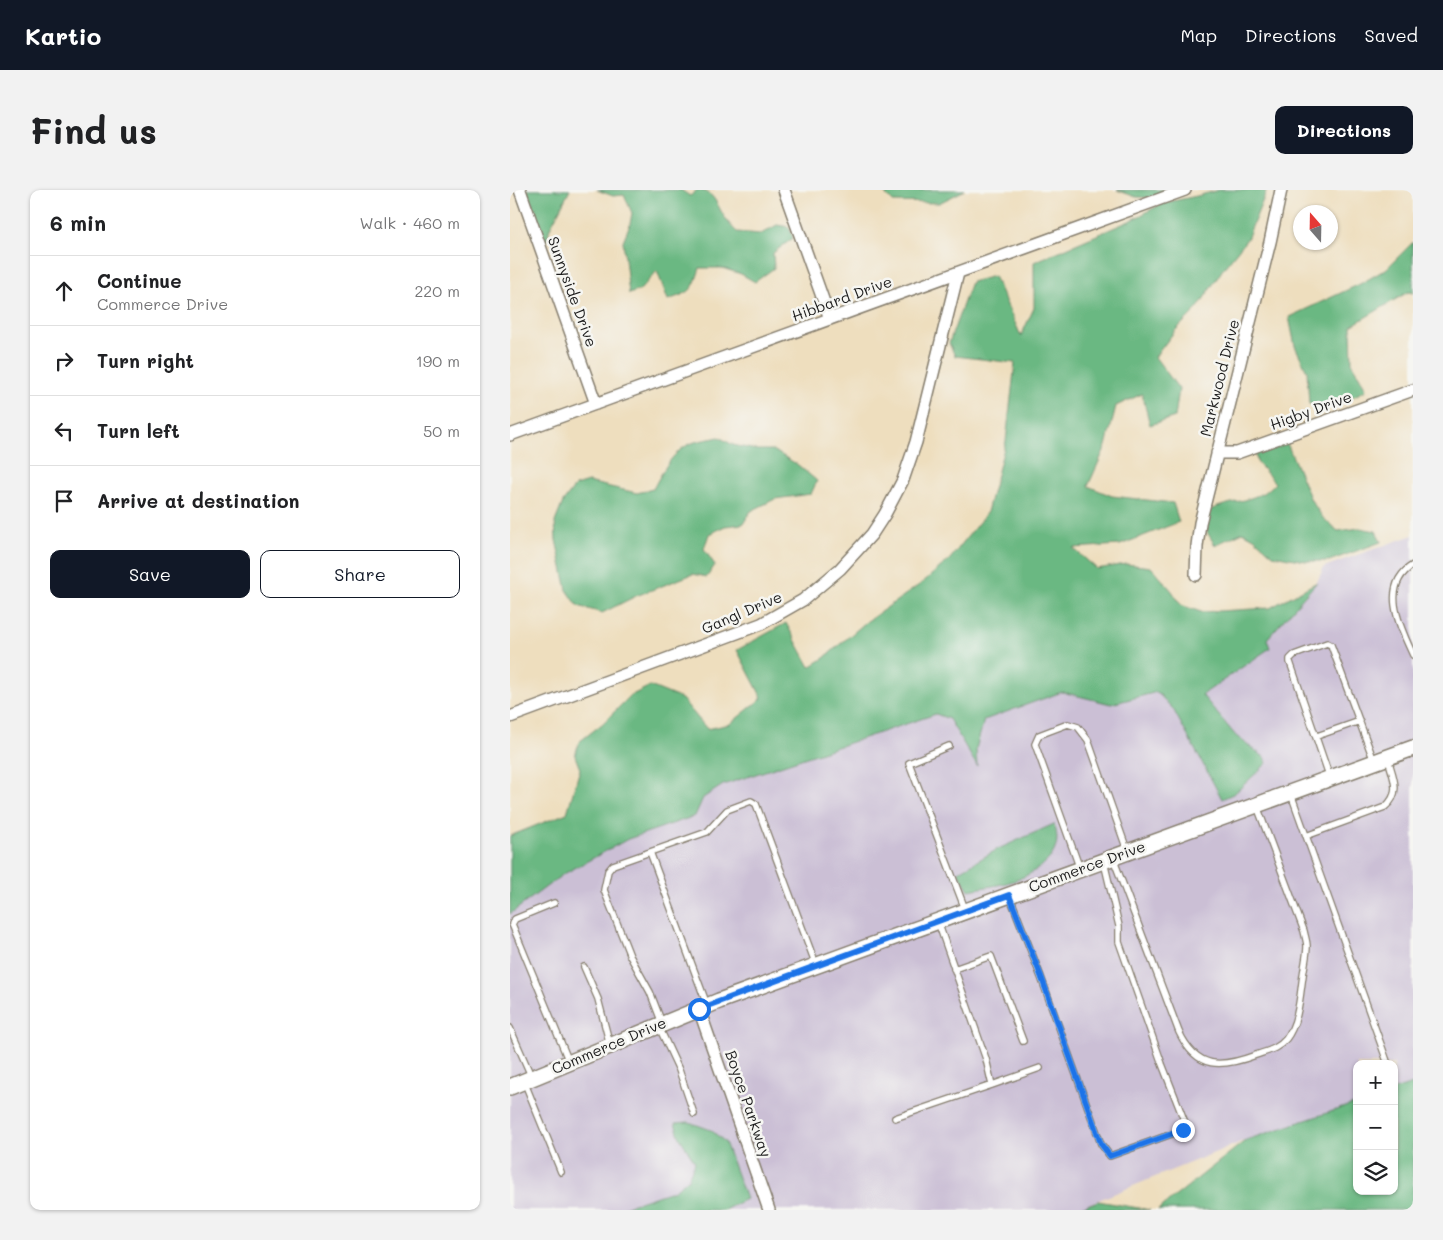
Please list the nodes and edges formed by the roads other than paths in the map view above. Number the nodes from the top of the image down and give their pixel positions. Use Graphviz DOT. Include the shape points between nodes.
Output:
graph roads {
  1 [pos="520,190"];
  2 [pos="784,190"];
  3 [pos="1185,190"];
  4 [pos="1281,190"];
  5 [pos="958,273"];
  6 [pos="830,319"];
  7 [pos="1413,390"];
  8 [pos="596,404"];
  9 [pos="510,435"];
  10 [pos="1217,454"];
  11 [pos="1413,565"];
  12 [pos="1196,574"];
  13 [pos="1413,655"];
  14 [pos="510,717"];
  15 [pos="1360,721"];
  16 [pos="1317,736"];
  17 [pos="949,746"];
  18 [pos="1413,748"];
  19 [pos="1381,759"];
  20 [pos="1330,778"];
  21 [pos="1290,792"];
  22 [pos="1256,804"];
  23 [pos="1306,836"];
  24 [pos="650,852"];
  25 [pos="1127,852"];
  26 [pos="1108,859"];
  27 [pos="1080,869"];
  28 [pos="1009,895"];
  29 [pos="554,903"];
  30 [pos="966,911"];
  31 [pos="938,922"];
  32 [pos="816,966"];
  33 [pos="584,967"];
  34 [pos="954,969"];
  35 [pos="703,1007"];
  36 [pos="660,1024"];
  37 [pos="510,1028"];
  38 [pos="1023,1041"];
  39 [pos="610,1045"];
  40 [pos="1387,1060"];
  41 [pos="570,1062"];
  42 [pos="1040,1068"];
  43 [pos="522,1082"];
  44 [pos="992,1085"];
  45 [pos="694,1114"];
  46 [pos="896,1118"];
  47 [pos="561,1172"];
  48 [pos="769,1210"];
  1 -- 8 [label="street, Sunnyside Drive"];
  2 -- 6 [label="street"];
  3 -- 5 [label="street, Hibbard Drive"];
  4 -- 10 [label="street, Markwood Drive"];
  5 -- 6 [label="street, Hibbard Drive"];
  5 -- 14 [label="street, Gangl Drive" via="916,442 903,480 872,534 840,570 803,600 761,624"];
  6 -- 8 [label="street, Hibbard Drive"];
  7 -- 10 [label="street, Higby Drive" via="1247,450"];
  8 -- 9 [label="street, Hibbard Drive"];
  10 -- 12 [label="street, Markwood Drive" via="1200,523"];
  11 -- 13 [label="lane" via="1401,576 1395,588 1394,606"];
  15 -- 16 [label="lane"];
  15 -- 16 [label="lane" via="1331,645 1294,655 1290,662"];
  15 -- 19 [label="lane"];
  16 -- 20 [label="lane"];
  17 -- 30 [label="lane" via="909,763"];
  18 -- 19 [label="street, Commerce Drive"];
  19 -- 20 [label="street, Commerce Drive"];
  19 -- 23 [label="lane" via="1396,790 1392,802"];
  20 -- 21 [label="street, Commerce Drive"];
  21 -- 22 [label="street, Commerce Drive"];
  21 -- 23 [label="lane"];
  22 -- 25 [label="street, Commerce Drive"];
  22 -- 26 [label="lane" via="1304,931 1307,947 1298,1011 1290,1033 1280,1046 1273,1049 1223,1064 1203,1060 1191,1052 1179,1032"];
  23 -- 40 [label="lane"];
  24 -- 32 [label="lane" via="707,832 727,810 751,801 756,804"];
  24 -- 35 [label="lane"];
  24 -- 36 [label="lane" via="613,865 608,871 604,890 630,956 650,992"];
  25 -- 26 [label="street, Commerce Drive"];
  25 -- 27 [label="lane" via="1088,740 1078,727 1068,724 1039,734 1035,744"];
  26 -- 27 [label="street, Commerce Drive"];
  26 -- 28 [label="lane" via="1120,942 1184,1120 1183,1130 1110,1156 1101,1144"];
  27 -- 28 [label="street, Commerce Drive"];
  28 -- 30 [label="street, Commerce Drive"];
  29 -- 41 [label="lane" via="515,919 512,924"];
  30 -- 31 [label="street, Commerce Drive"];
  31 -- 32 [label="street, Commerce Drive"];
  31 -- 34 [label="lane"];
  32 -- 35 [label="street, Commerce Drive"];
  33 -- 39 [label="lane" via="598,999"];
  34 -- 38 [label="lane" via="991,956"];
  34 -- 44 [label="lane"];
  35 -- 36 [label="street, Commerce Drive"];
  35 -- 48 [label="street, Boyce Parkway"];
  36 -- 39 [label="street, Commerce Drive"];
  36 -- 45 [label="lane"];
  37 -- 43 [label="lane"];
  39 -- 41 [label="street, Commerce Drive"];
  41 -- 43 [label="street, Commerce Drive"];
  42 -- 44 [label="lane"];
  43 -- 47 [label="lane"];
  44 -- 46 [label="lane"];
}
